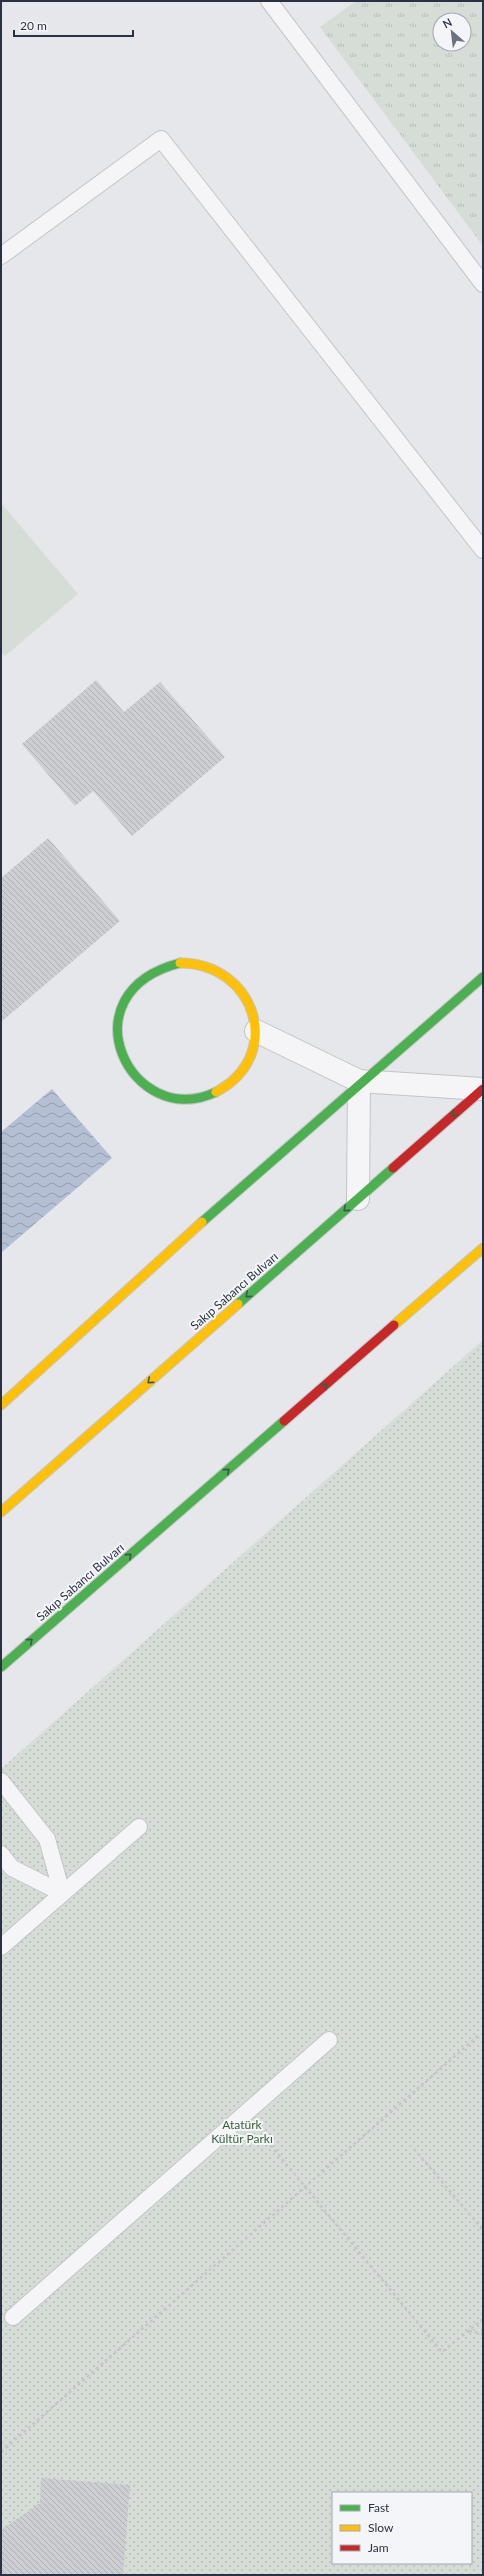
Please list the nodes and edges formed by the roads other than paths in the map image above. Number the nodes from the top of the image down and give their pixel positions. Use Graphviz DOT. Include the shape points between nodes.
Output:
graph roads {
  1 [pos="269,1"];
  2 [pos="1,256"];
  3 [pos="483,284"];
  4 [pos="483,550"];
  5 [pos="483,977"];
  6 [pos="256,1031"];
  7 [pos="359,1081"];
  8 [pos="483,1089"];
  9 [pos="358,1199"];
  10 [pos="483,1248"];
  11 [pos="1,1405"];
  12 [pos="1,1512"];
  13 [pos="1,1667"];
  14 [pos="1,1781"];
  15 [pos="139,1827"];
  16 [pos="1,1854"];
  17 [pos="62,1893"];
  18 [pos="1,1947"];
  19 [pos="329,2040"];
  20 [pos="13,2317"];
  1 -- 3 [label="lane"];
  2 -- 4 [label="lane" via="161,139"];
  5 -- 7 [label="main road"];
  6 -- 6 [label="main road" via="255,1015 240,989 222,973 204,965 180,963 158,968 138,981 128,993 118,1015 116,1034 124,1062 147,1089 168,1098 196,1099 219,1091 231,1082 249,1061"];
  6 -- 7 [label="street"];
  7 -- 8 [label="street"];
  7 -- 9 [label="street"];
  7 -- 11 [label="main road"];
  8 -- 9 [label="main road, Sakıp Sabancı Bulvarı, one-way"];
  9 -- 12 [label="main road, Sakıp Sabancı Bulvarı, one-way"];
  13 -- 10 [label="main road, Sakıp Sabancı Bulvarı, one-way"];
  14 -- 17 [label="lane" via="48,1839"];
  15 -- 17 [label="lane"];
  16 -- 17 [label="lane" via="12,1868"];
  17 -- 18 [label="lane"];
  19 -- 20 [label="lane"];
}
